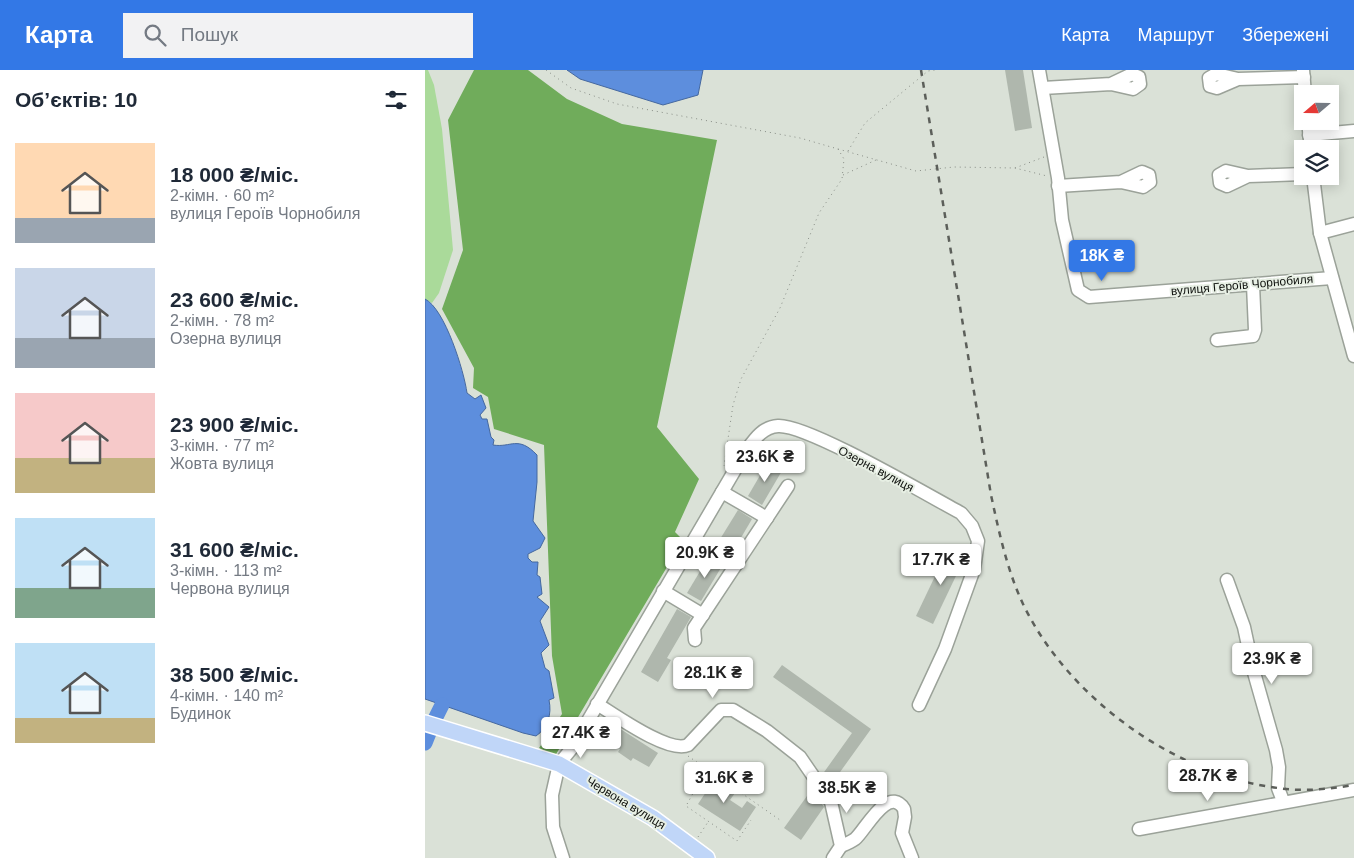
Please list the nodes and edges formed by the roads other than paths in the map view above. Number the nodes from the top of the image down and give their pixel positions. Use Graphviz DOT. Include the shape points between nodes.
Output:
graph roads {
  1 [pos="1039,70"];
  2 [pos="1303,74"];
  3 [pos="1238,79"];
  4 [pos="1111,84"];
  5 [pos="1043,88"];
  6 [pos="1309,130"];
  7 [pos="1354,131"];
  8 [pos="1309,135"];
  9 [pos="1310,140"];
  10 [pos="1294,174"];
  11 [pos="1248,176"];
  12 [pos="1058,182"];
  13 [pos="1121,182"];
  14 [pos="1314,185"];
  15 [pos="1354,224"];
  16 [pos="1320,233"];
  17 [pos="1331,278"];
  18 [pos="1253,285"];
  19 [pos="1217,340"];
  20 [pos="1354,356"];
  21 [pos="788,486"];
  22 [pos="722,492"];
  23 [pos="767,518"];
  24 [pos="690,545"];
  25 [pos="736,565"];
  26 [pos="1227,580"];
  27 [pos="663,591"];
  28 [pos="703,615"];
  29 [pos="695,640"];
  30 [pos="597,704"];
  31 [pos="919,705"];
  32 [pos="425,723"];
  33 [pos="559,764"];
  34 [pos="1354,790"];
  35 [pos="1283,801"];
  36 [pos="1139,829"];
  37 [pos="841,846"];
  38 [pos="563,858"];
  39 [pos="707,858"];
  40 [pos="833,858"];
  41 [pos="912,858"];
  1 -- 5 [label="street, вулиця Героїв Чорнобиля"];
  2 -- 3 [label="street"];
  4 -- 5 [label="street"];
  5 -- 12 [label="street, вулиця Героїв Чорнобиля"];
  6 -- 8 [label="street"];
  7 -- 8 [label="street"];
  8 -- 9 [label="street"];
  10 -- 11 [label="street"];
  12 -- 13 [label="street"];
  12 -- 18 [label="street, вулиця Героїв Чорнобиля" via="1062,220 1078,290 1089,297"];
  14 -- 16 [label="street"];
  15 -- 16 [label="street"];
  16 -- 17 [label="street"];
  17 -- 18 [label="street, вулиця Героїв Чорнобиля"];
  17 -- 20 [label="street"];
  18 -- 19 [label="street" via="1253,336"];
  21 -- 23 [label="street"];
  22 -- 23 [label="street"];
  22 -- 24 [label="street, Озерна вулиця"];
  22 -- 31 [label="street, Озерна вулиця" via="760,433 777,426 798,430 845,452 966,517 978,541 974,569 945,649"];
  23 -- 25 [label="street"];
  24 -- 25 [label="street" via="700,544"];
  24 -- 27 [label="street, Озерна вулиця"];
  25 -- 28 [label="street"];
  26 -- 35 [label="street" via="1244,627 1276,750 1278,788"];
  27 -- 28 [label="street"];
  27 -- 30 [label="street, Озерна вулиця"];
  28 -- 29 [label="street" via="694,628"];
  30 -- 33 [label="street, Озерна вулиця"];
  30 -- 37 [label="street" via="659,740 682,748 717,712 733,710 800,757 831,802"];
  32 -- 33 [label="main road, Червона вулиця"];
  33 -- 38 [label="street" via="552,795 553,827"];
  33 -- 39 [label="main road, Червона вулиця" via="653,818"];
  34 -- 35 [label="street"];
  35 -- 36 [label="street"];
  37 -- 40 [label="street"];
  37 -- 41 [label="street" via="854,840 879,809 895,803 904,809 902,833"];
}
